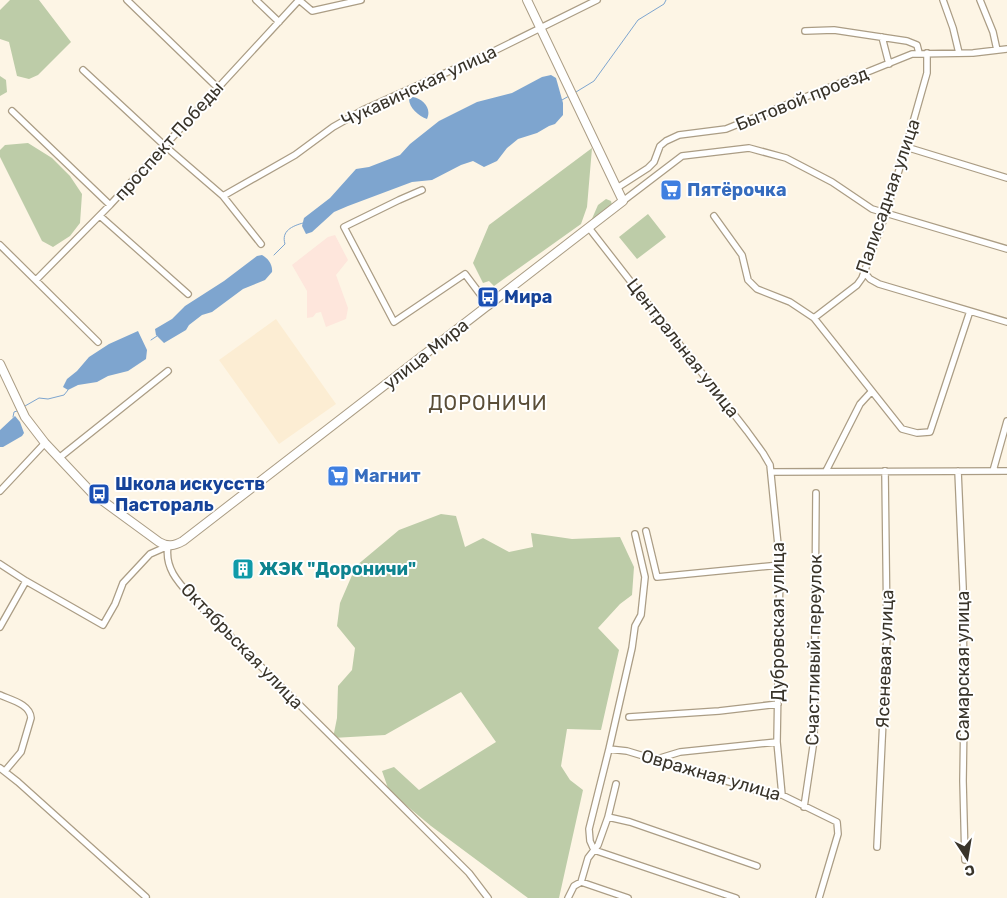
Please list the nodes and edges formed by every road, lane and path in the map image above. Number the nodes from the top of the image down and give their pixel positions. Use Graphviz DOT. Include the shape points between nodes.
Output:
graph roads {
  1 [pos="127,0"];
  2 [pos="256,0"];
  3 [pos="299,0"];
  4 [pos="361,0"];
  5 [pos="527,0"];
  6 [pos="597,0"];
  7 [pos="943,0"];
  8 [pos="980,0"];
  9 [pos="279,22"];
  10 [pos="540,28"];
  11 [pos="805,31"];
  12 [pos="882,37"];
  13 [pos="1007,49"];
  14 [pos="997,50"];
  15 [pos="919,53"];
  16 [pos="927,53"];
  17 [pos="959,53"];
  18 [pos="889,64"];
  19 [pos="83,70"];
  20 [pos="218,88"];
  21 [pos="12,111"];
  22 [pos="165,146"];
  23 [pos="906,147"];
  24 [pos="1007,178"];
  25 [pos="617,188"];
  26 [pos="422,190"];
  27 [pos="222,196"];
  28 [pos="624,201"];
  29 [pos="110,205"];
  30 [pos="886,213"];
  31 [pos="100,216"];
  32 [pos="714,216"];
  33 [pos="590,228"];
  34 [pos="261,244"];
  35 [pos="0,245"];
  36 [pos="1007,249"];
  37 [pos="864,272"];
  38 [pos="36,280"];
  39 [pos="188,294"];
  40 [pos="489,306"];
  41 [pos="970,311"];
  42 [pos="814,318"];
  43 [pos="1007,322"];
  44 [pos="98,342"];
  45 [pos="0,364"];
  46 [pos="168,371"];
  47 [pos="872,392"];
  48 [pos="1007,421"];
  49 [pos="46,443"];
  50 [pos="59,458"];
  51 [pos="826,471"];
  52 [pos="958,471"];
  53 [pos="993,471"];
  54 [pos="1007,471"];
  55 [pos="771,472"];
  56 [pos="885,472"];
  57 [pos="0,491"];
  58 [pos="816,492"];
  59 [pos="646,531"];
  60 [pos="635,534"];
  61 [pos="168,546"];
  62 [pos="0,564"];
  63 [pos="780,564"];
  64 [pos="26,581"];
  65 [pos="0,627"];
  66 [pos="0,695"];
  67 [pos="778,704"];
  68 [pos="629,717"];
  69 [pos="777,742"];
  70 [pos="609,749"];
  71 [pos="657,759"];
  72 [pos="3,770"];
  73 [pos="616,784"];
  74 [pos="782,795"];
  75 [pos="804,807"];
  76 [pos="608,817"];
  77 [pos="877,847"];
  78 [pos="594,850"];
  79 [pos="965,860"];
  80 [pos="757,866"];
  81 [pos="580,882"];
  82 [pos="146,897"];
  83 [pos="488,898"];
  84 [pos="568,898"];
  85 [pos="628,898"];
  86 [pos="736,898"];
  87 [pos="819,898"];
  1 -- 20 [label="street"];
  2 -- 9 [label="street"];
  3 -- 4 [label="street" via="312,11"];
  3 -- 9 [label="street, проспект Победы"];
  5 -- 10 [label="street"];
  6 -- 10 [label="street, Чукавинская улица"];
  7 -- 17 [label="street"];
  8 -- 14 [label="street"];
  9 -- 20 [label="street, проспект Победы"];
  10 -- 25 [label="street"];
  10 -- 27 [label="street, Чукавинская улица" via="363,110 295,155"];
  11 -- 12 [label="street" via="834,30"];
  12 -- 15 [label="street" via="917,45"];
  12 -- 18 [label="street"];
  13 -- 14 [label="street, Бытовой проезд"];
  14 -- 17 [label="street, Бытовой проезд"];
  15 -- 16 [label="street, Бытовой проезд"];
  15 -- 18 [label="street, Бытовой проезд"];
  16 -- 17 [label="street, Бытовой проезд"];
  16 -- 23 [label="street, Палисадная улица" via="927,73"];
  18 -- 25 [label="street, Бытовой проезд" via="726,129 679,135 660,146 648,168"];
  19 -- 22 [label="street"];
  20 -- 22 [label="street, проспект Победы"];
  21 -- 29 [label="street"];
  22 -- 27 [label="street"];
  22 -- 29 [label="street, проспект Победы"];
  23 -- 24 [label="street"];
  23 -- 30 [label="street, Палисадная улица"];
  25 -- 28 [label="street"];
  26 -- 40 [label="street" via="344,227 394,322 465,274"];
  27 -- 34 [label="street"];
  28 -- 30 [label="street, улица Мира" via="682,156 749,148 786,158 832,182 872,209"];
  28 -- 33 [label="street, улица Мира"];
  29 -- 31 [label="street, проспект Победы"];
  30 -- 36 [label="street"];
  30 -- 37 [label="street, Палисадная улица"];
  31 -- 38 [label="street, проспект Победы"];
  31 -- 39 [label="street"];
  32 -- 42 [label="street" via="742,255 748,280 757,289 790,302"];
  33 -- 40 [label="street, улица Мира"];
  33 -- 55 [label="street, Центральная улица" via="747,431 767,459"];
  35 -- 38 [label="street"];
  37 -- 41 [label="street" via="878,284"];
  37 -- 42 [label="street, Палисадная улица" via="856,285"];
  38 -- 44 [label="street"];
  40 -- 61 [label="street, улица Мира" via="183,541"];
  41 -- 43 [label="street"];
  41 -- 47 [label="street" via="930,432 917,434 902,429"];
  42 -- 47 [label="street"];
  45 -- 49 [label="street" via="26,417"];
  46 -- 50 [label="street"];
  47 -- 51 [label="street" via="860,404"];
  48 -- 53 [label="street"];
  49 -- 50 [label="street"];
  49 -- 57 [label="street"];
  50 -- 61 [label="street" via="92,493"];
  51 -- 55 [label="street"];
  51 -- 56 [label="street"];
  52 -- 53 [label="street"];
  52 -- 56 [label="street"];
  52 -- 79 [label="street, Самарская улица" via="963,605"];
  53 -- 54 [label="street"];
  55 -- 63 [label="street, Дубровская улица"];
  56 -- 77 [label="street, Ясеневая улица" via="887,634"];
  58 -- 75 [label="street, Счастливый переулок" via="814,740"];
  59 -- 63 [label="street" via="657,577"];
  60 -- 70 [label="street" via="645,577 641,615 635,626"];
  61 -- 64 [label="street" via="150,554 123,582 103,624"];
  61 -- 83 [label="street, Октябрьская улица" via="167,559 171,570 196,602 468,873"];
  62 -- 64 [label="street"];
  63 -- 67 [label="street, Дубровская улица"];
  64 -- 65 [label="street"];
  66 -- 72 [label="street" via="30,710 31,718 21,752"];
  67 -- 68 [label="street"];
  67 -- 69 [label="street, Дубровская улица"];
  69 -- 71 [label="street" via="680,752"];
  69 -- 74 [label="street, Дубровская улица"];
  70 -- 71 [label="street, Овражная улица"];
  70 -- 78 [label="street" via="589,829"];
  71 -- 74 [label="street, Овражная улица" via="769,794"];
  72 -- 82 [label="street"];
  73 -- 76 [label="street"];
  74 -- 75 [label="street, Овражная улица"];
  75 -- 87 [label="street, Овражная улица" via="837,822 838,834"];
  76 -- 78 [label="street"];
  76 -- 80 [label="street"];
  78 -- 81 [label="street"];
  78 -- 86 [label="street"];
  81 -- 84 [label="street"];
  81 -- 85 [label="street"];
}
